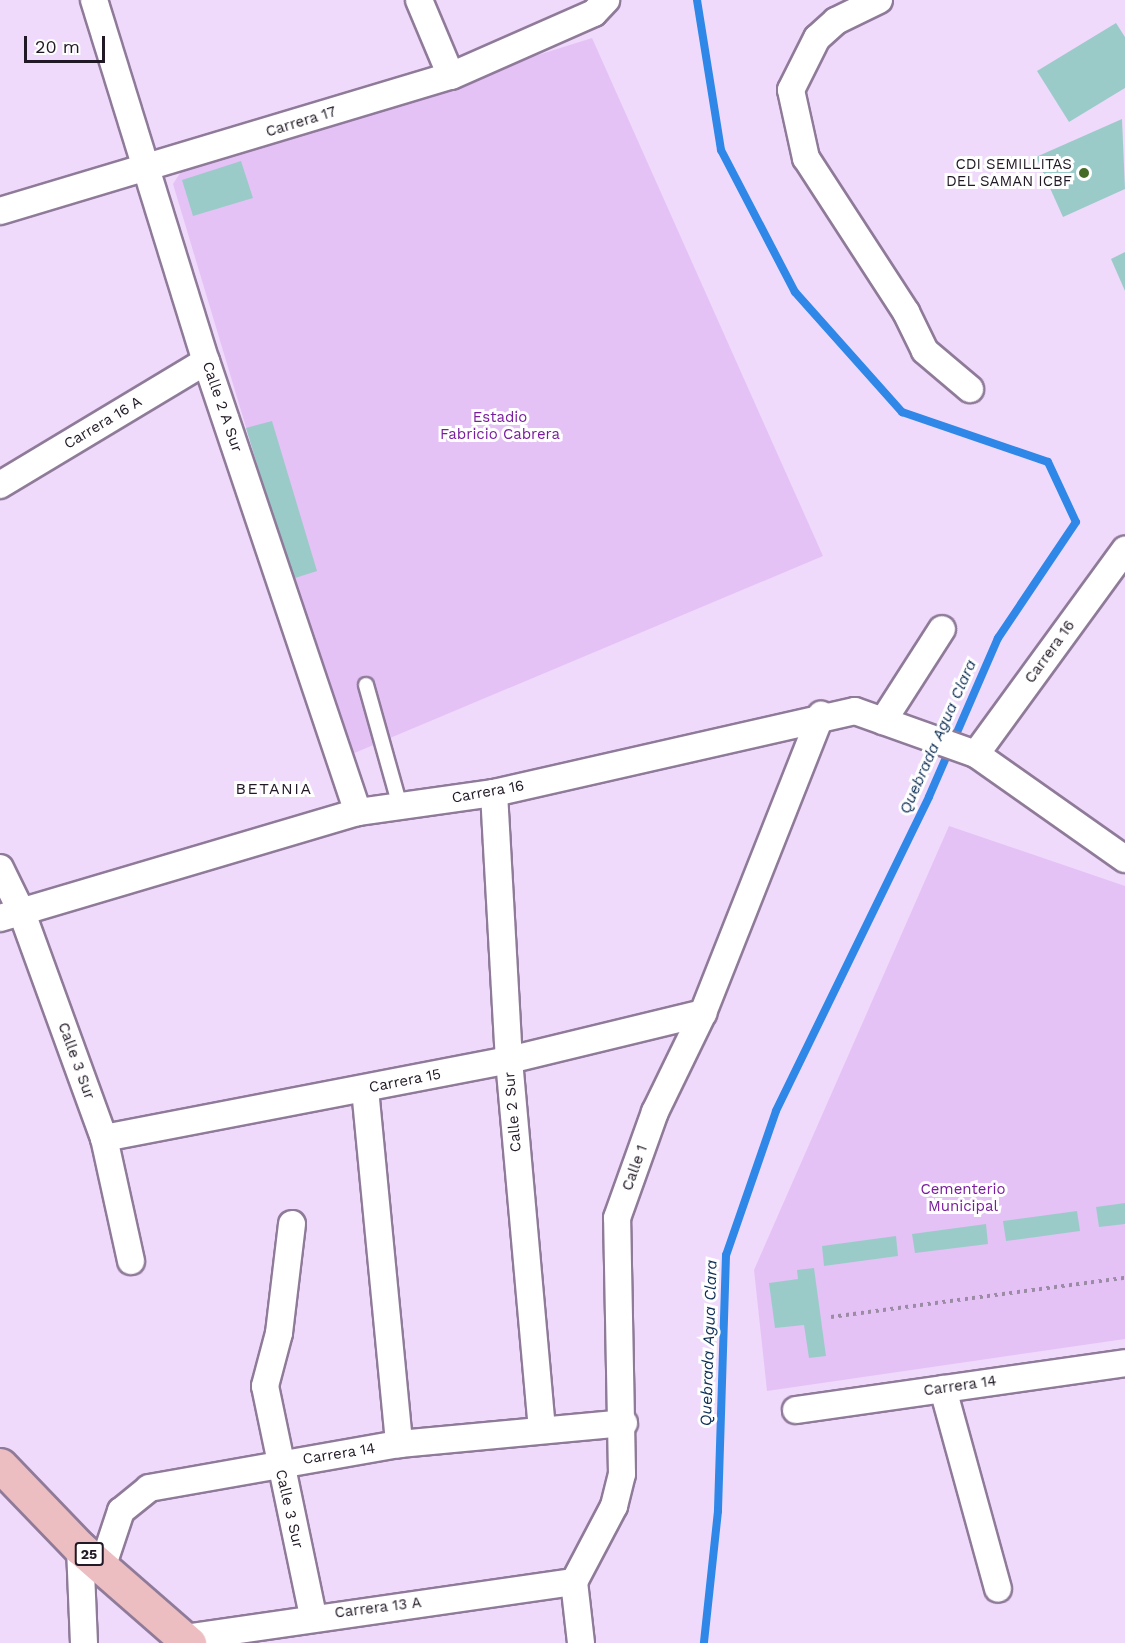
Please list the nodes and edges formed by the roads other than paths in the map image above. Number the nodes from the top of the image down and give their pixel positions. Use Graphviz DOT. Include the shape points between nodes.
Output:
graph roads {
  1 [pos="94,0"];
  2 [pos="419,0"];
  3 [pos="879,0"];
  4 [pos="600,6"];
  5 [pos="451,76"];
  6 [pos="146,169"];
  7 [pos="0,211"];
  8 [pos="206,361"];
  9 [pos="970,389"];
  10 [pos="0,485"];
  11 [pos="1122,560"];
  12 [pos="942,629"];
  13 [pos="366,685"];
  14 [pos="821,715"];
  15 [pos="883,721"];
  16 [pos="968,751"];
  17 [pos="494,793"];
  18 [pos="400,806"];
  19 [pos="358,812"];
  20 [pos="1125,859"];
  21 [pos="0,868"];
  22 [pos="11,915"];
  23 [pos="703,1013"];
  24 [pos="509,1060"];
  25 [pos="365,1089"];
  26 [pos="104,1138"];
  27 [pos="292,1224"];
  28 [pos="131,1261"];
  29 [pos="1125,1363"];
  30 [pos="943,1389"];
  31 [pos="796,1410"];
  32 [pos="624,1424"];
  33 [pos="542,1430"];
  34 [pos="399,1444"];
  35 [pos="279,1463"];
  36 [pos="0,1465"];
  37 [pos="92,1556"];
  38 [pos="574,1582"];
  39 [pos="998,1589"];
  40 [pos="314,1616"];
  41 [pos="187,1641"];
  42 [pos="84,1643"];
  43 [pos="581,1643"];
  1 -- 6 [label="street, Calle 2 A Sur"];
  2 -- 5 [label="street"];
  3 -- 9 [label="street" via="836,21 817,38 791,90 806,158 906,312 925,351"];
  4 -- 5 [label="street, Carrera 17"];
  5 -- 6 [label="street, Carrera 17"];
  6 -- 7 [label="street, Carrera 17"];
  6 -- 8 [label="street, Calle 2 A Sur"];
  8 -- 10 [label="street, Carrera 16 A"];
  8 -- 19 [label="street, Calle 2 A Sur"];
  11 -- 16 [label="street, Carrera 16"];
  12 -- 15 [label="street"];
  13 -- 18 [label="lane"];
  14 -- 15 [label="street, Carrera 16" via="855,711"];
  14 -- 17 [label="street, Carrera 16"];
  14 -- 23 [label="street, Calle 1"];
  15 -- 16 [label="street, Carrera 16"];
  16 -- 20 [label="street, Carrera 16"];
  17 -- 18 [label="street, Carrera 16"];
  17 -- 24 [label="street, Calle 2 Sur"];
  18 -- 19 [label="street, Carrera 16"];
  19 -- 22 [label="street, Carrera 16"];
  21 -- 22 [label="street, Calle 3 Sur"];
  22 -- 26 [label="street, Calle 3 Sur"];
  23 -- 24 [label="street, Carrera 15"];
  23 -- 32 [label="street, Calle 1" via="655,1112 617,1218"];
  24 -- 25 [label="street, Carrera 15"];
  24 -- 33 [label="street, Calle 2 Sur"];
  25 -- 26 [label="street, Carrera 15"];
  25 -- 34 [label="street"];
  26 -- 28 [label="street, Calle 3 Sur"];
  27 -- 35 [label="street, Calle 3 Sur" via="279,1333 265,1386"];
  29 -- 30 [label="street, Carrera 14"];
  30 -- 31 [label="street, Carrera 14"];
  30 -- 39 [label="street"];
  32 -- 33 [label="street, Carrera 14"];
  32 -- 38 [label="street, Calle 1" via="622,1474 614,1506"];
  33 -- 34 [label="street, Carrera 14"];
  34 -- 35 [label="street, Carrera 14"];
  35 -- 37 [label="street, Carrera 14" via="149,1488 132,1498 121,1511"];
  35 -- 40 [label="street, Calle 3 Sur"];
  36 -- 37 [label="main road, 25"];
  37 -- 41 [label="main road, 25"];
  37 -- 42 [label="street, Carrera 14"];
  38 -- 40 [label="street, Carrera 13 A"];
  38 -- 43 [label="street"];
  40 -- 41 [label="street, Carrera 13 A"];
}
